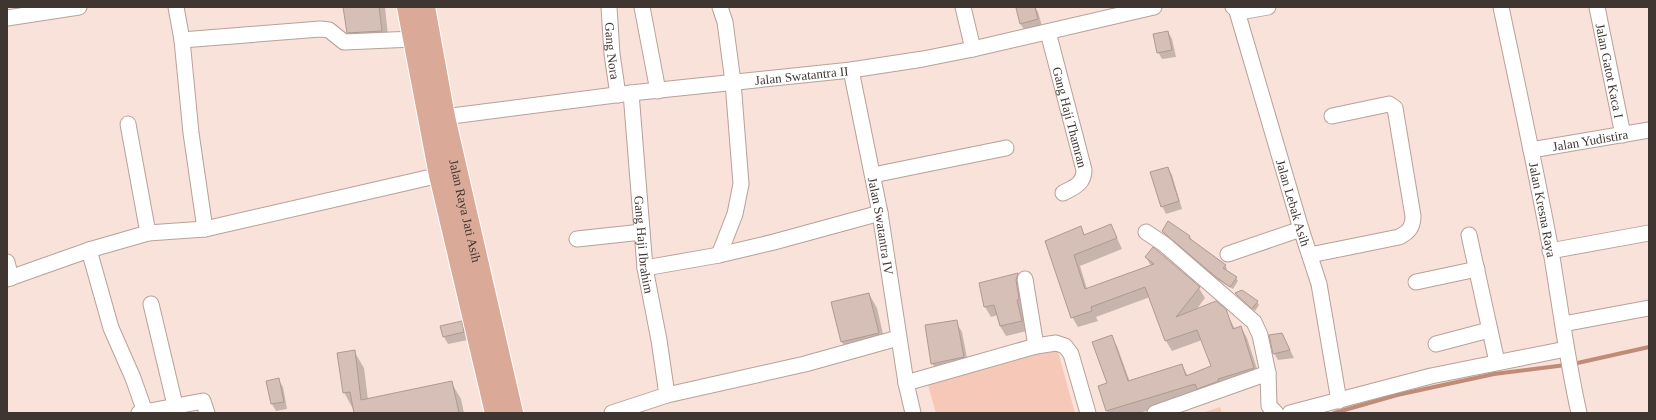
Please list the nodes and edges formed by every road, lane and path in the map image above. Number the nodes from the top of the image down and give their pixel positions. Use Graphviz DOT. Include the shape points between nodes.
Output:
graph roads {
  1 [pos="79,7"];
  2 [pos="176,7"];
  3 [pos="408,7"];
  4 [pos="424,7"];
  5 [pos="609,7"];
  6 [pos="642,7"];
  7 [pos="720,7"];
  8 [pos="963,7"];
  9 [pos="1154,7"];
  10 [pos="1235,7"];
  11 [pos="1268,7"];
  12 [pos="1501,7"];
  13 [pos="1597,7"];
  14 [pos="51,9"];
  15 [pos="7,18"];
  16 [pos="1048,32"];
  17 [pos="414,39"];
  18 [pos="182,40"];
  19 [pos="973,49"];
  20 [pos="851,70"];
  21 [pos="733,82"];
  22 [pos="658,91"];
  23 [pos="624,94"];
  24 [pos="1332,116"];
  25 [pos="444,117"];
  26 [pos="128,124"];
  27 [pos="1649,130"];
  28 [pos="1623,135"];
  29 [pos="1006,148"];
  30 [pos="1531,150"];
  31 [pos="873,175"];
  32 [pos="440,176"];
  33 [pos="1063,193"];
  34 [pos="880,213"];
  35 [pos="205,229"];
  36 [pos="1301,229"];
  37 [pos="642,232"];
  38 [pos="1146,232"];
  39 [pos="1649,233"];
  40 [pos="148,234"];
  41 [pos="1469,234"];
  42 [pos="578,239"];
  43 [pos="89,250"];
  44 [pos="1550,250"];
  45 [pos="1228,254"];
  46 [pos="719,255"];
  47 [pos="1310,256"];
  48 [pos="7,262"];
  49 [pos="645,268"];
  50 [pos="1477,269"];
  51 [pos="9,278"];
  52 [pos="1025,278"];
  53 [pos="1416,282"];
  54 [pos="152,304"];
  55 [pos="1649,308"];
  56 [pos="1563,324"];
  57 [pos="1489,330"];
  58 [pos="898,338"];
  59 [pos="1436,344"];
  60 [pos="1036,346"];
  61 [pos="1567,352"];
  62 [pos="1497,362"];
  63 [pos="1268,372"];
  64 [pos="906,383"];
  65 [pos="667,395"];
  66 [pos="1339,401"];
  67 [pos="175,405"];
  68 [pos="142,412"];
  69 [pos="208,413"];
  70 [pos="496,413"];
  71 [pos="512,413"];
  72 [pos="612,413"];
  73 [pos="913,413"];
  74 [pos="1088,413"];
  75 [pos="1155,413"];
  76 [pos="1276,413"];
  77 [pos="1290,413"];
  78 [pos="1579,413"];
  1 -- 14 [label="street"];
  2 -- 18 [label="street"];
  3 -- 17 [label="main road, Jalan Raya Jati Asih"];
  4 -- 25 [label="main road, Jalan Raya Jati Asih"];
  5 -- 23 [label="street, Gang Nora" via="612,54"];
  6 -- 22 [label="street"];
  7 -- 21 [label="street" via="725,22"];
  8 -- 19 [label="street"];
  9 -- 16 [label="street, Jalan Swatantra II"];
  10 -- 11 [label="street" via="1245,11"];
  10 -- 36 [label="street, Jalan Lebak Asih"];
  12 -- 30 [label="street, Jalan Kresna Raya"];
  13 -- 28 [label="street, Jalan Gatot Kaca I"];
  14 -- 15 [label="street"];
  16 -- 19 [label="street, Jalan Swatantra II"];
  16 -- 33 [label="street, Gang Haji Thamran" via="1084,170 1084,177 1080,183"];
  17 -- 18 [label="street" via="344,42 329,30 320,29"];
  17 -- 32 [label="main road, Jalan Raya Jati Asih"];
  18 -- 35 [label="street" via="191,133"];
  19 -- 20 [label="street, Jalan Swatantra II"];
  20 -- 21 [label="street, Jalan Swatantra II"];
  20 -- 31 [label="street, Jalan Swatantra IV"];
  21 -- 22 [label="street, Jalan Swatantra II"];
  21 -- 46 [label="street" via="741,184 735,214"];
  22 -- 23 [label="street, Jalan Swatantra II"];
  23 -- 25 [label="street, Jalan Swatantra II"];
  23 -- 37 [label="street, Gang Haji Ibrahim"];
  24 -- 47 [label="street" via="1389,104 1395,108 1413,226 1400,237"];
  25 -- 71 [label="main road, Jalan Raya Jati Asih"];
  26 -- 40 [label="street"];
  27 -- 28 [label="street, Jalan Yudistira"];
  28 -- 30 [label="street, Jalan Yudistira"];
  29 -- 31 [label="street"];
  30 -- 44 [label="street, Jalan Kresna Raya"];
  31 -- 34 [label="street, Jalan Swatantra IV"];
  32 -- 35 [label="street"];
  32 -- 70 [label="main road, Jalan Raya Jati Asih"];
  34 -- 46 [label="street"];
  34 -- 58 [label="street, Jalan Swatantra IV"];
  35 -- 40 [label="street"];
  36 -- 45 [label="street"];
  36 -- 47 [label="street, Jalan Lebak Asih"];
  37 -- 42 [label="street"];
  37 -- 49 [label="street, Gang Haji Ibrahim"];
  38 -- 63 [label="street" via="1164,244 1254,322 1260,335"];
  39 -- 44 [label="street"];
  40 -- 43 [label="street"];
  41 -- 50 [label="street"];
  43 -- 51 [label="street"];
  43 -- 68 [label="street" via="111,328 133,378"];
  44 -- 56 [label="street, Jalan Kresna Raya"];
  46 -- 49 [label="street"];
  47 -- 66 [label="street, Jalan Lebak Asih" via="1319,284"];
  48 -- 51 [label="street"];
  49 -- 65 [label="street, Gang Haji Ibrahim"];
  50 -- 53 [label="street"];
  50 -- 57 [label="street"];
  52 -- 60 [label="street"];
  54 -- 67 [label="street"];
  55 -- 56 [label="street"];
  56 -- 61 [label="street, Jalan Kresna Raya"];
  57 -- 59 [label="street"];
  57 -- 62 [label="street"];
  58 -- 64 [label="street, Jalan Swatantra IV"];
  58 -- 65 [label="street" via="804,364"];
  60 -- 64 [label="street"];
  60 -- 74 [label="street" via="1056,343 1065,346 1071,354"];
  61 -- 62 [label="street"];
  61 -- 78 [label="street, Jalan Kresna Raya"];
  62 -- 66 [label="street" via="1431,376"];
  63 -- 75 [label="street"];
  63 -- 76 [label="street" via="1269,406"];
  64 -- 73 [label="street, Jalan Swatantra IV"];
  65 -- 72 [label="street"];
  66 -- 77 [label="street"];
  67 -- 68 [label="street"];
  67 -- 69 [label="street" via="204,401"];
}
